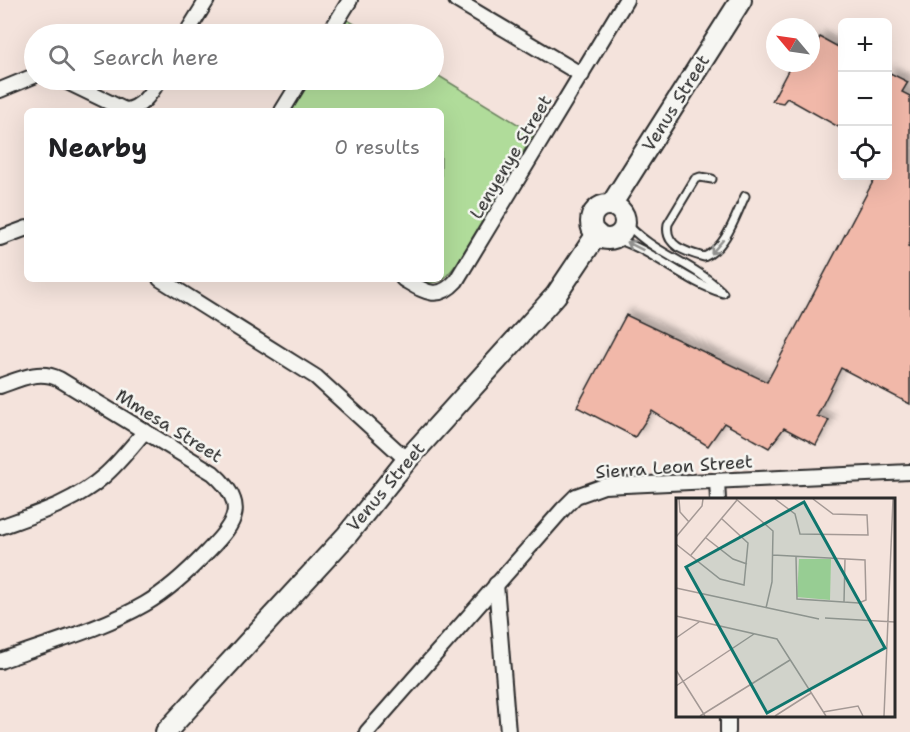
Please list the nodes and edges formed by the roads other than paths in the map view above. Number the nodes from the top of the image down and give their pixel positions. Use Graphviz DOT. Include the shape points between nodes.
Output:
graph roads {
  1 [pos="207,0"];
  2 [pos="350,0"];
  3 [pos="456,0"];
  4 [pos="626,0"];
  5 [pos="741,0"];
  6 [pos="192,24"];
  7 [pos="335,24"];
  8 [pos="582,75"];
  9 [pos="24,80"];
  10 [pos="0,90"];
  11 [pos="84,90"];
  12 [pos="151,90"];
  13 [pos="295,90"];
  14 [pos="121,108"];
  15 [pos="133,108"];
  16 [pos="284,108"];
  17 [pos="712,179"];
  18 [pos="745,196"];
  19 [pos="611,205"];
  20 [pos="624,221"];
  21 [pos="24,229"];
  22 [pos="604,236"];
  23 [pos="0,238"];
  24 [pos="409,282"];
  25 [pos="176,283"];
  26 [pos="0,386"];
  27 [pos="145,431"];
  28 [pos="407,460"];
  29 [pos="910,472"];
  30 [pos="717,481"];
  31 [pos="718,498"];
  32 [pos="0,527"];
  33 [pos="496,584"];
  34 [pos="0,661"];
  35 [pos="166,732"];
  36 [pos="367,732"];
  37 [pos="508,732"];
  1 -- 6 [label="street"];
  2 -- 7 [label="street"];
  3 -- 8 [label="street"];
  4 -- 8 [label="street, Lenyenye Street"];
  5 -- 19 [label="street, Venus Street"];
  8 -- 24 [label="street, Lenyenye Street" via="456,281 437,293"];
  9 -- 10 [label="street"];
  11 -- 14 [label="street"];
  12 -- 15 [label="street"];
  13 -- 16 [label="street"];
  18 -- 17 [label="lane, one-way" via="723,240 711,254 704,257 676,245 669,239 668,224 695,179"];
  19 -- 20 [label="street" via="620,211"];
  19 -- 22 [label="street" via="601,206 593,213 591,224"];
  20 -- 22 [label="street" via="621,231"];
  20 -- 22 [label="lane, one-way" via="642,239 709,279 723,293 704,287 638,247"];
  21 -- 23 [label="street"];
  22 -- 28 [label="street, Venus Street"];
  25 -- 28 [label="street" via="316,377"];
  26 -- 27 [label="street, Mmesa Street" via="34,374 51,375"];
  27 -- 32 [label="street" via="105,476 84,491"];
  27 -- 34 [label="street, Mmesa Street" via="213,472 228,486 235,503 234,519 198,561 145,604"];
  28 -- 35 [label="street, Venus Street" via="347,535"];
  29 -- 30 [label="street, Sierra Leon Street"];
  30 -- 31 [label="street"];
  30 -- 33 [label="street, Sierra Leon Street" via="604,486 582,493 562,509"];
  33 -- 36 [label="street, Sierra Leon Street"];
  33 -- 37 [label="street"];
}
